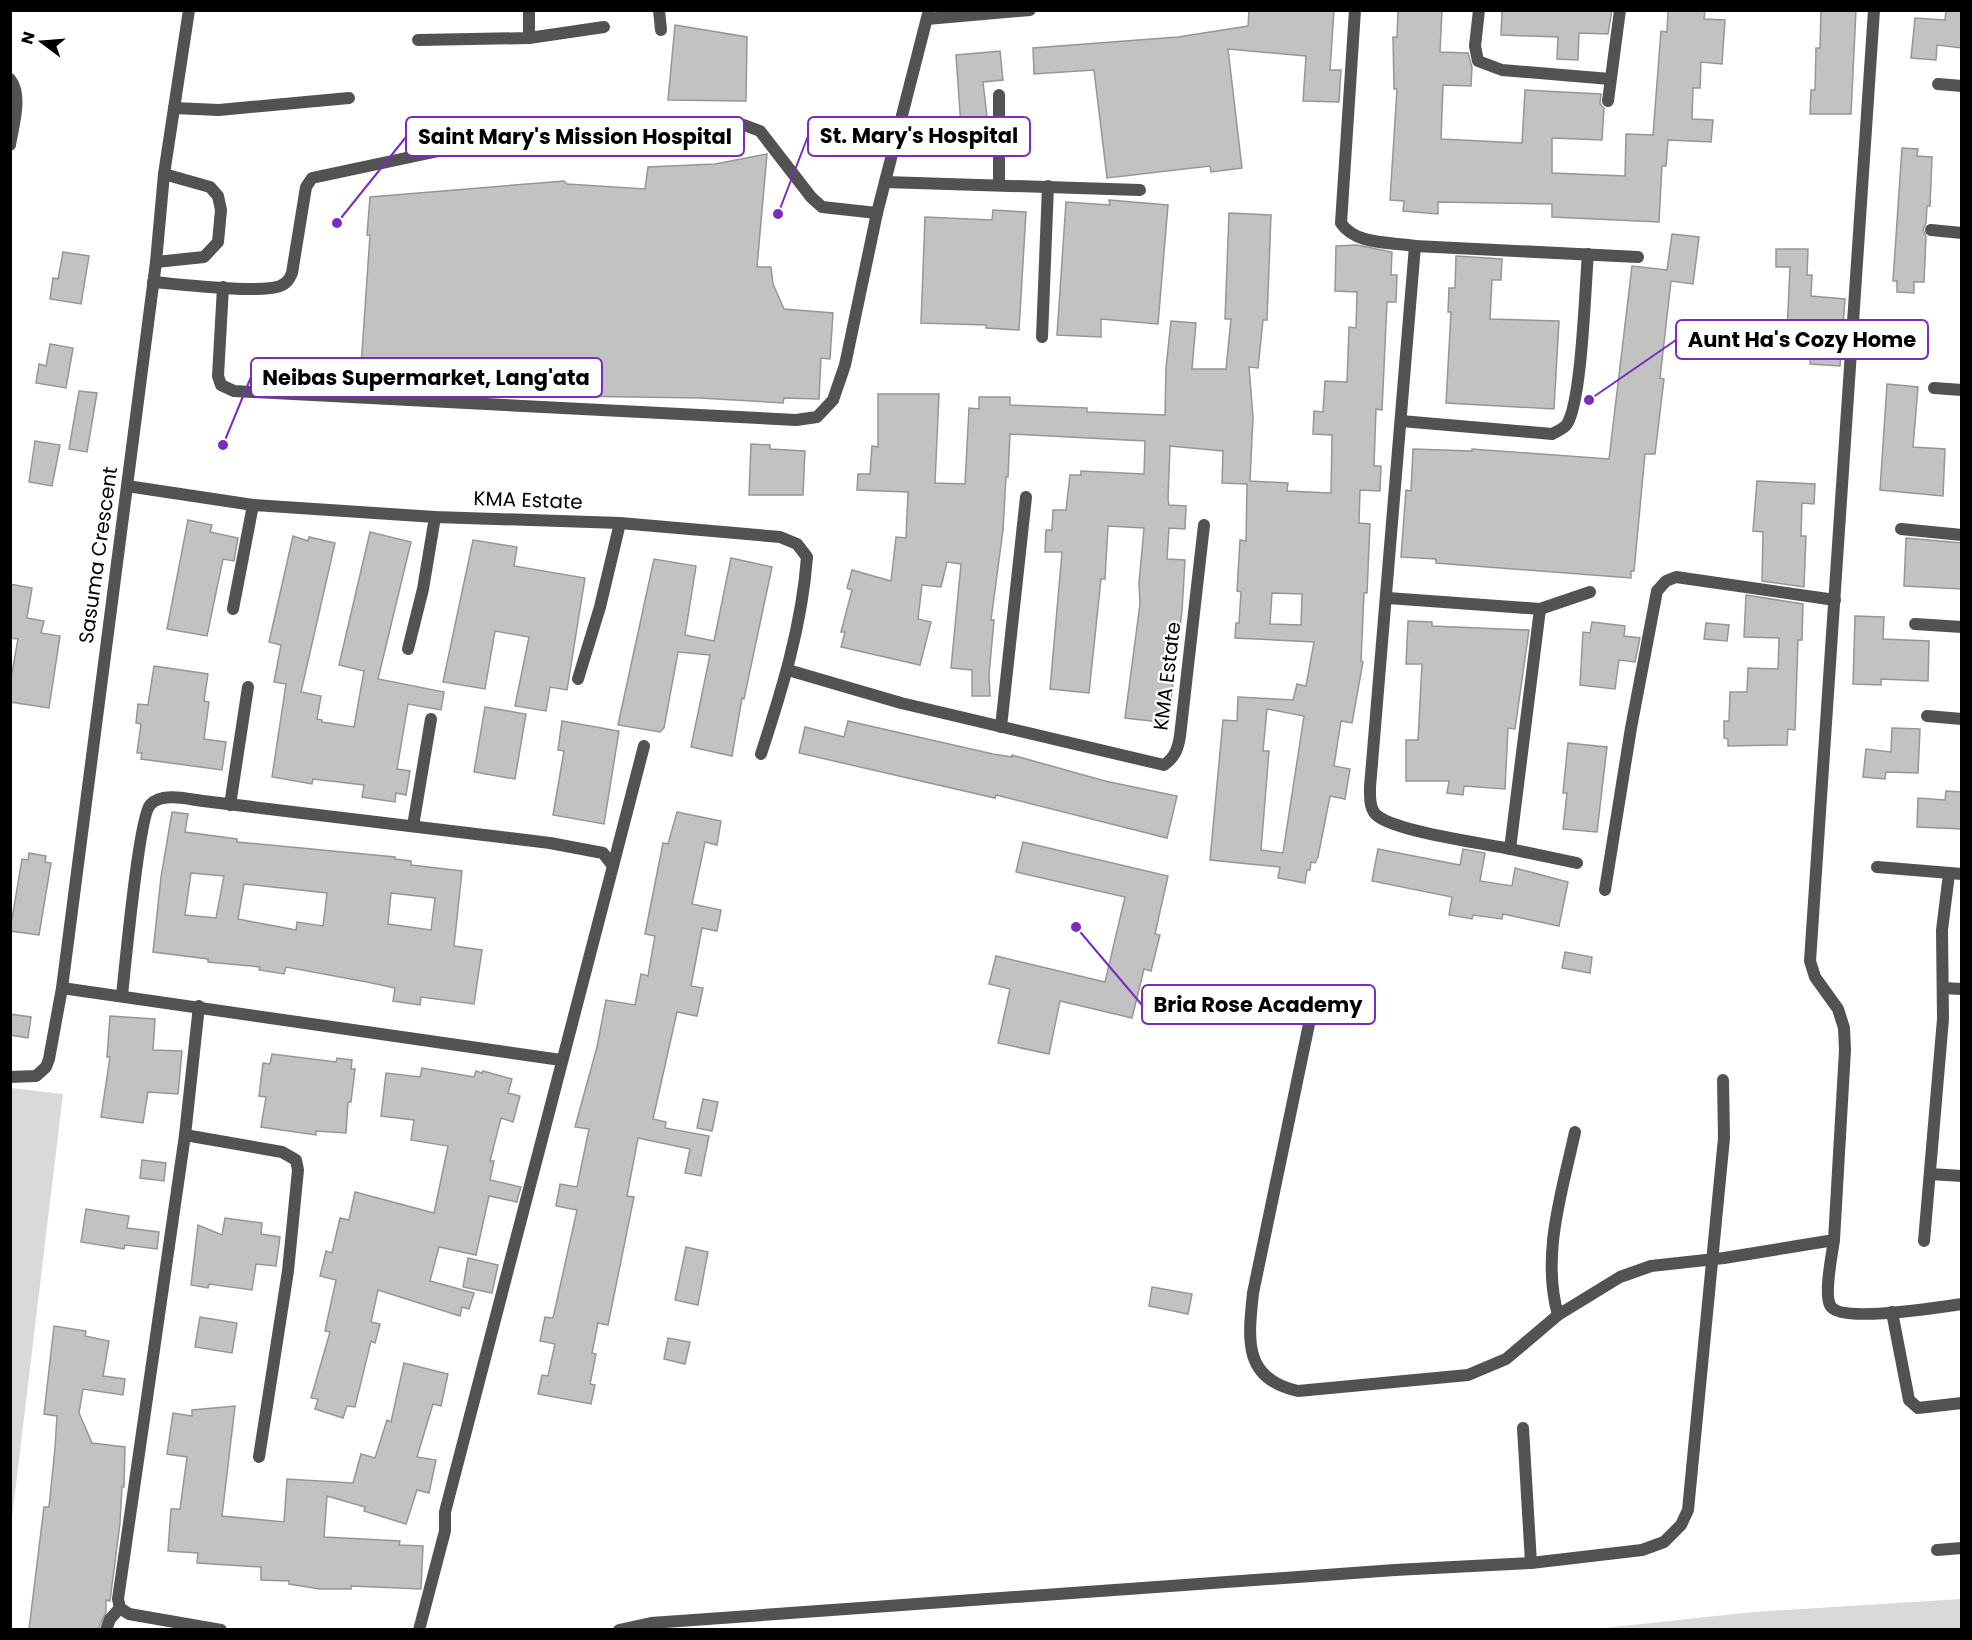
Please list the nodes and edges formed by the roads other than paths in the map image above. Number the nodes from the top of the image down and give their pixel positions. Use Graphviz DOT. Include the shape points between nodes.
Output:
graph roads {
  1 [pos="189,10"];
  2 [pos="529,10"];
  3 [pos="659,10"];
  4 [pos="1030,10"];
  5 [pos="1355,10"];
  6 [pos="1479,10"];
  7 [pos="1620,10"];
  8 [pos="1874,10"];
  9 [pos="928,15"];
  10 [pos="604,27"];
  11 [pos="661,30"];
  12 [pos="529,38"];
  13 [pos="418,40"];
  14 [pos="10,79"];
  15 [pos="1610,79"];
  16 [pos="1938,84"];
  17 [pos="1962,86"];
  18 [pos="999,95"];
  19 [pos="348,98"];
  20 [pos="1608,101"];
  21 [pos="174,108"];
  22 [pos="10,145"];
  23 [pos="164,174"];
  24 [pos="885,182"];
  25 [pos="999,184"];
  26 [pos="1048,186"];
  27 [pos="1140,190"];
  28 [pos="877,213"];
  29 [pos="1931,230"];
  30 [pos="1962,233"];
  31 [pos="1415,246"];
  32 [pos="1588,254"];
  33 [pos="1638,257"];
  34 [pos="156,262"];
  35 [pos="153,282"];
  36 [pos="223,287"];
  37 [pos="1042,337"];
  38 [pos="1934,388"];
  39 [pos="1962,390"];
  40 [pos="1401,421"];
  41 [pos="127,486"];
  42 [pos="1026,497"];
  43 [pos="253,505"];
  44 [pos="435,517"];
  45 [pos="620,523"];
  46 [pos="1204,525"];
  47 [pos="1901,529"];
  48 [pos="1962,535"];
  49 [pos="1590,591"];
  50 [pos="1388,598"];
  51 [pos="1835,600"];
  52 [pos="233,609"];
  53 [pos="1540,609"];
  54 [pos="1915,624"];
  55 [pos="1962,627"];
  56 [pos="408,649"];
  57 [pos="788,670"];
  58 [pos="578,679"];
  59 [pos="248,687"];
  60 [pos="1927,716"];
  61 [pos="431,719"];
  62 [pos="1962,719"];
  63 [pos="1001,727"];
  64 [pos="644,746"];
  65 [pos="761,754"];
  66 [pos="230,805"];
  67 [pos="413,826"];
  68 [pos="1510,849"];
  69 [pos="1577,863"];
  70 [pos="613,866"];
  71 [pos="1877,867"];
  72 [pos="1955,874"];
  73 [pos="1605,890"];
  74 [pos="62,988"];
  75 [pos="1943,988"];
  76 [pos="1962,989"];
  77 [pos="122,995"];
  78 [pos="1296,999"];
  79 [pos="199,1006"];
  80 [pos="561,1060"];
  81 [pos="11,1077"];
  82 [pos="1723,1080"];
  83 [pos="1575,1132"];
  84 [pos="185,1135"];
  85 [pos="1930,1173"];
  86 [pos="1962,1176"];
  87 [pos="1834,1240"];
  88 [pos="1924,1241"];
  89 [pos="1713,1259"];
  90 [pos="1962,1304"];
  91 [pos="1892,1312"];
  92 [pos="1558,1315"];
  93 [pos="1962,1403"];
  94 [pos="1523,1428"];
  95 [pos="259,1457"];
  96 [pos="1962,1548"];
  97 [pos="1937,1550"];
  98 [pos="1531,1563"];
  99 [pos="120,1608"];
  100 [pos="106,1629"];
  101 [pos="221,1629"];
  102 [pos="419,1629"];
  103 [pos="619,1629"];
  1 -- 21 [label="street, Sasuma Crescent"];
  2 -- 12 [label="street"];
  3 -- 11 [label="street"];
  4 -- 9 [label="street"];
  5 -- 31 [label="street" via="1341,223 1347,232 1362,239"];
  6 -- 15 [label="street" via="1475,46 1478,61 1502,70"];
  7 -- 15 [label="street"];
  8 -- 51 [label="street"];
  9 -- 24 [label="street"];
  10 -- 12 [label="street"];
  12 -- 13 [label="street"];
  14 -- 22 [label="street" via="17,102"];
  15 -- 20 [label="street"];
  16 -- 17 [label="street"];
  18 -- 25 [label="street"];
  19 -- 21 [label="street" via="219,110"];
  21 -- 23 [label="street, Sasuma Crescent"];
  23 -- 34 [label="street, Sasuma Crescent"];
  23 -- 34 [label="street" via="210,187 218,196 221,210 218,242 204,257"];
  24 -- 25 [label="street"];
  24 -- 28 [label="street"];
  25 -- 26 [label="street"];
  26 -- 27 [label="street"];
  26 -- 37 [label="street"];
  28 -- 36 [label="street" via="822,207 760,130 744,125 690,125 481,142 312,178 306,187 288,281 273,288"];
  28 -- 36 [label="street" via="845,365 833,400 817,417 796,420 234,391 221,385 218,376"];
  29 -- 30 [label="street"];
  31 -- 32 [label="street"];
  31 -- 40 [label="street"];
  32 -- 33 [label="street"];
  32 -- 40 [label="street" via="1577,380 1566,426 1552,434"];
  34 -- 35 [label="street, Sasuma Crescent"];
  35 -- 36 [label="street"];
  35 -- 41 [label="street, Sasuma Crescent"];
  38 -- 39 [label="street"];
  40 -- 50 [label="street"];
  41 -- 43 [label="street, KMA Estate"];
  41 -- 74 [label="street, Sasuma Crescent"];
  42 -- 63 [label="street"];
  43 -- 44 [label="street, KMA Estate"];
  43 -- 52 [label="street"];
  44 -- 45 [label="street, KMA Estate"];
  44 -- 56 [label="street"];
  45 -- 57 [label="street, KMA Estate" via="780,537 797,544 807,557"];
  45 -- 58 [label="street"];
  46 -- 63 [label="street, KMA Estate" via="1180,735 1171,760 1164,765 1149,764"];
  47 -- 48 [label="street"];
  49 -- 53 [label="street"];
  50 -- 53 [label="street"];
  50 -- 68 [label="street" via="1371,805 1377,816 1406,827"];
  51 -- 73 [label="street" via="1676,577 1666,580 1657,591"];
  51 -- 87 [label="street" via="1810,961 1844,1028"];
  53 -- 68 [label="street"];
  54 -- 55 [label="street"];
  57 -- 63 [label="street, KMA Estate"];
  57 -- 65 [label="street, KMA Estate"];
  59 -- 66 [label="street"];
  60 -- 62 [label="street"];
  61 -- 67 [label="street"];
  64 -- 70 [label="street"];
  66 -- 67 [label="street"];
  66 -- 77 [label="street" via="168,797 149,805 141,832"];
  67 -- 70 [label="street" via="591,850 603,853"];
  68 -- 69 [label="street"];
  70 -- 80 [label="street"];
  71 -- 72 [label="street"];
  72 -- 75 [label="street" via="1942,930"];
  74 -- 77 [label="street"];
  74 -- 81 [label="street, Sasuma Crescent" via="46,1067 36,1076"];
  75 -- 76 [label="street"];
  75 -- 85 [label="street"];
  77 -- 79 [label="street"];
  78 -- 92 [label="street" via="1306,1010 1309,1024 1250,1322 1255,1360 1263,1376 1279,1387 1298,1391 1468,1375 1506,1359"];
  79 -- 80 [label="street"];
  79 -- 84 [label="street"];
  80 -- 102 [label="street"];
  82 -- 89 [label="street" via="1724,1138"];
  83 -- 92 [label="street" via="1550,1266 1550,1289"];
  84 -- 95 [label="street" via="282,1152 297,1160 289,1261"];
  84 -- 99 [label="street" via="118,1586"];
  85 -- 86 [label="street"];
  85 -- 88 [label="street"];
  87 -- 89 [label="street"];
  87 -- 91 [label="street" via="1829,1304 1842,1314"];
  89 -- 92 [label="street" via="1651,1266 1630,1273"];
  89 -- 98 [label="street" via="1688,1510 1681,1525 1664,1542 1642,1550"];
  90 -- 91 [label="street"];
  91 -- 93 [label="street" via="1909,1400 1918,1408"];
  94 -- 98 [label="street"];
  96 -- 97 [label="street"];
  98 -- 103 [label="street" via="651,1623"];
  99 -- 100 [label="street"];
  99 -- 101 [label="street" via="129,1614"];
}
